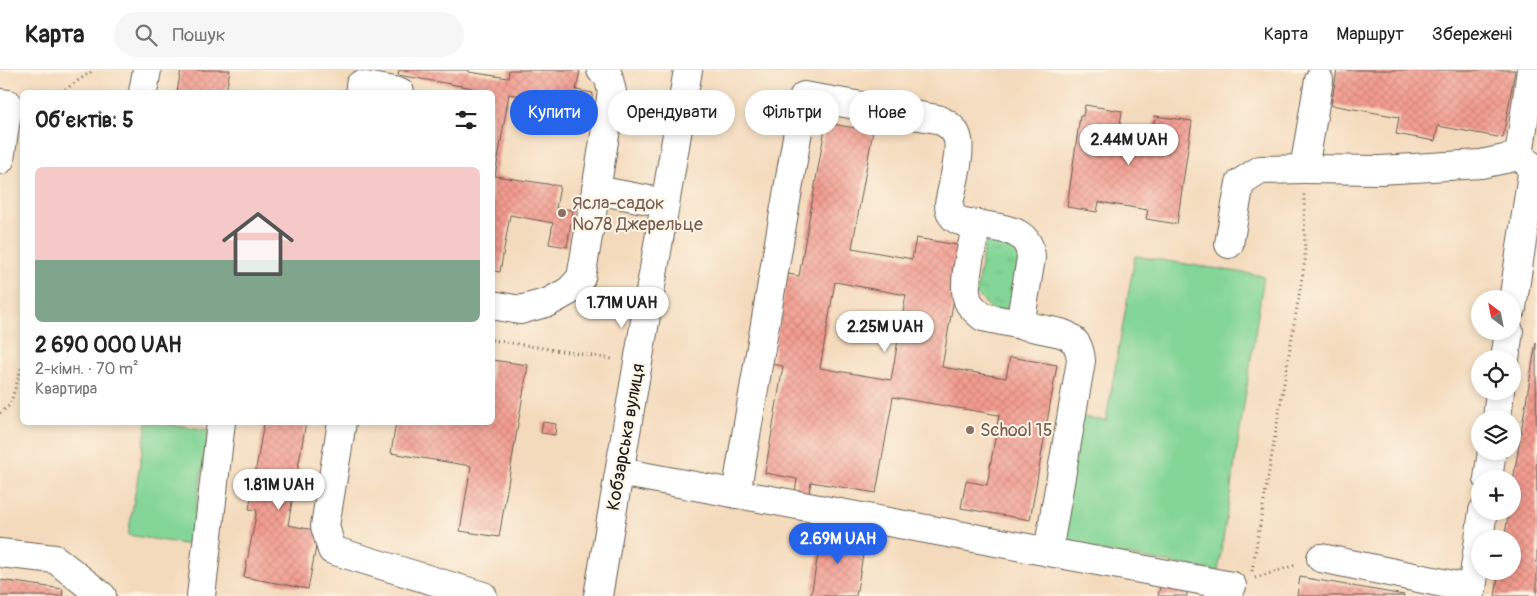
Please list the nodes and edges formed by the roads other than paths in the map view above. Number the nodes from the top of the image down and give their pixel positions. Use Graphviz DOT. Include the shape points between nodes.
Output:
graph roads {
  1 [pos="147,70"];
  2 [pos="601,70"];
  3 [pos="688,70"];
  4 [pos="1531,70"];
  5 [pos="1319,80"];
  6 [pos="360,83"];
  7 [pos="143,90"];
  8 [pos="391,90"];
  9 [pos="10,104"];
  10 [pos="1519,156"];
  11 [pos="0,160"];
  12 [pos="1304,170"];
  13 [pos="596,190"];
  14 [pos="664,203"];
  15 [pos="976,224"];
  16 [pos="1229,244"];
  17 [pos="1515,290"];
  18 [pos="495,306"];
  19 [pos="1020,325"];
  20 [pos="221,425"];
  21 [pos="342,425"];
  22 [pos="620,472"];
  23 [pos="736,494"];
  24 [pos="1482,520"];
  25 [pos="1048,552"];
  26 [pos="0,553"];
  27 [pos="1321,558"];
  28 [pos="1232,586"];
  29 [pos="102,596"];
  30 [pos="201,596"];
  31 [pos="483,596"];
  32 [pos="598,596"];
  1 -- 7 [label="street"];
  2 -- 13 [label="street" via="608,75 612,92"];
  3 -- 14 [label="street, Кобзарська вулиця"];
  4 -- 10 [label="street"];
  5 -- 12 [label="street"];
  6 -- 8 [label="street"];
  9 -- 11 [label="street"];
  10 -- 12 [label="street" via="1481,164 1380,170"];
  10 -- 17 [label="street" via="1533,167"];
  12 -- 16 [label="street" via="1260,170 1240,183"];
  13 -- 14 [label="street"];
  13 -- 18 [label="street" via="581,278 569,290 548,302 520,310"];
  14 -- 22 [label="street, Кобзарська вулиця"];
  15 -- 19 [label="street" via="966,282 969,302 983,317"];
  15 -- 19 [label="street" via="1021,234 1031,249"];
  15 -- 23 [label="street" via="961,222 950,212 958,140 946,123 804,96"];
  19 -- 25 [label="street" via="1070,336 1080,352"];
  20 -- 30 [label="street"];
  21 -- 31 [label="street" via="325,526 332,550"];
  22 -- 23 [label="street"];
  22 -- 32 [label="street, Кобзарська вулиця"];
  23 -- 25 [label="street"];
  24 -- 27 [label="street" via="1472,589"];
  25 -- 28 [label="street"];
  26 -- 29 [label="street" via="54,559"];
}
